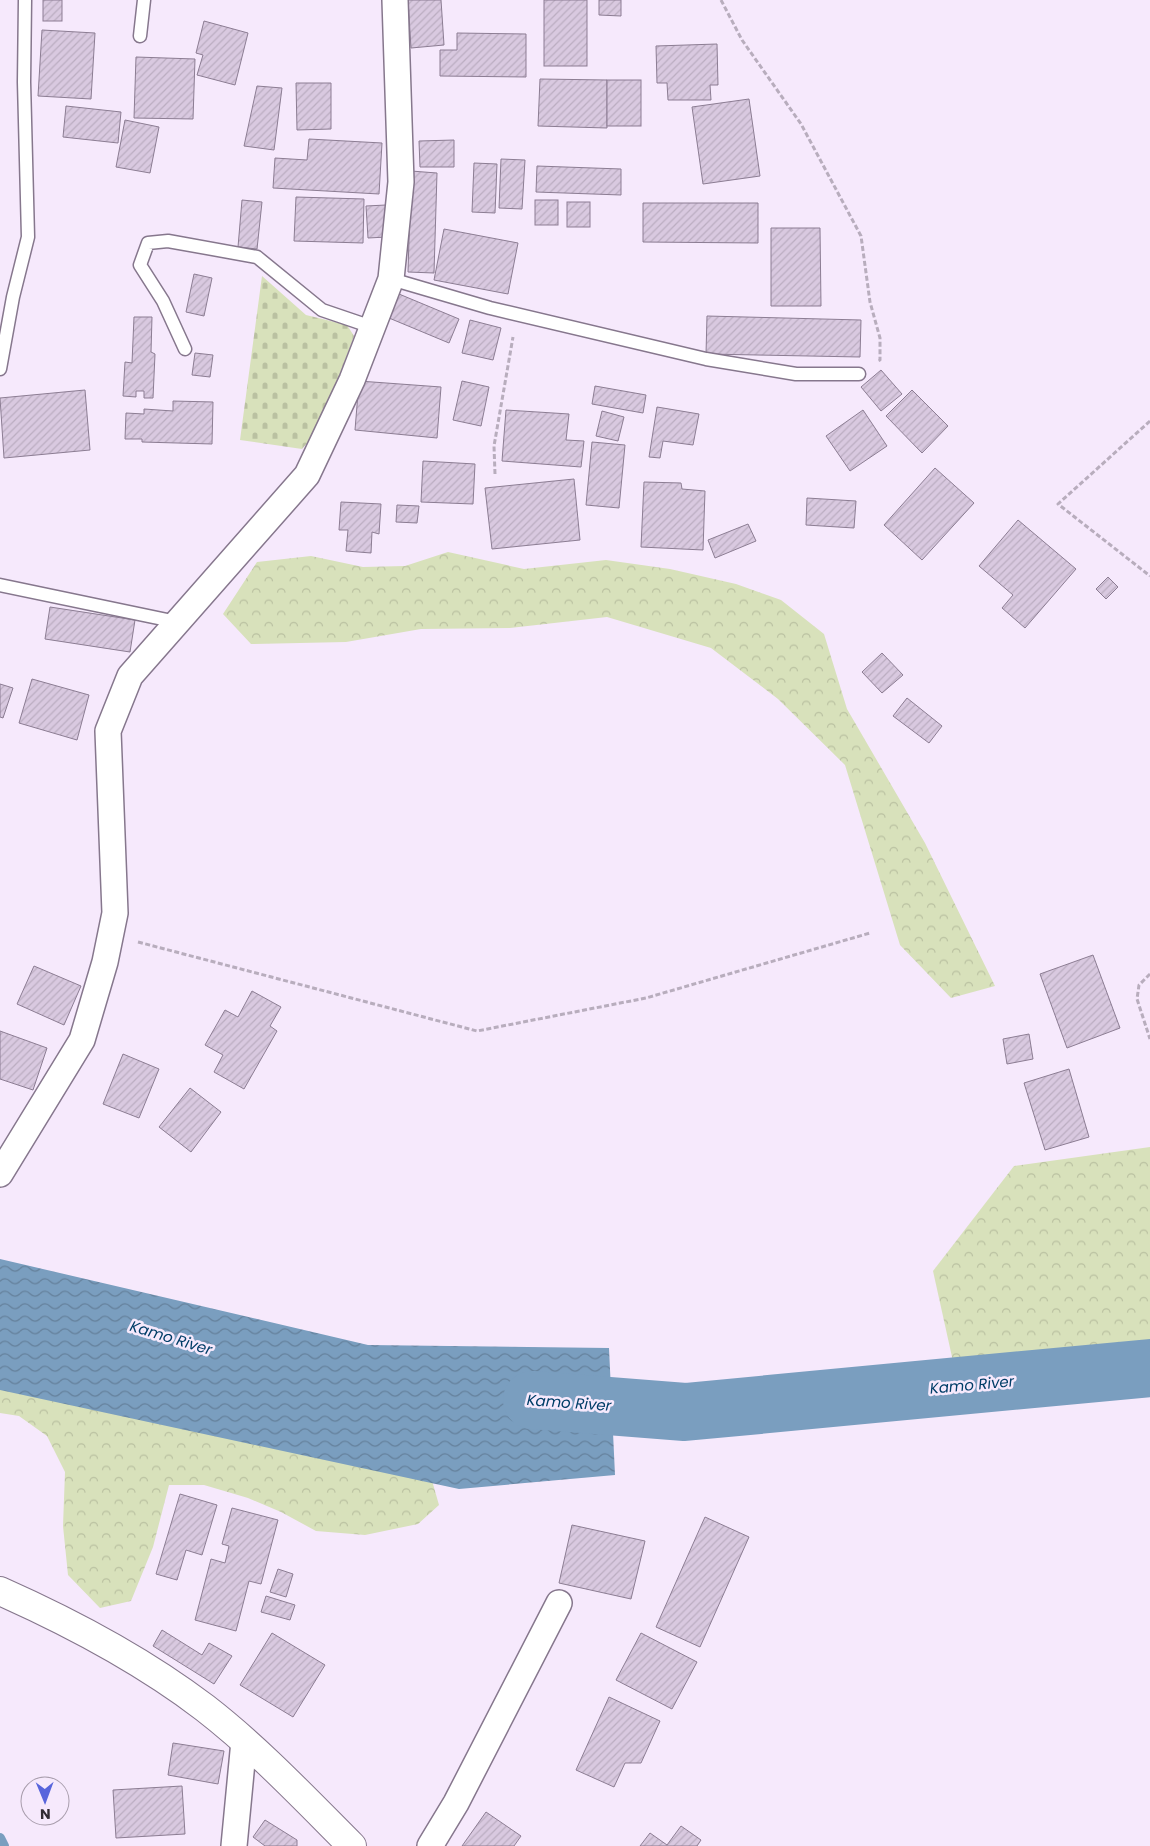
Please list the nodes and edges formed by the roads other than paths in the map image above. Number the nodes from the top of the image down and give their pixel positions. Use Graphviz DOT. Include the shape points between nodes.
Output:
graph roads {
  1 [pos="25,0"];
  2 [pos="144,0"];
  3 [pos="395,0"];
  4 [pos="140,36"];
  5 [pos="391,279"];
  6 [pos="372,327"];
  7 [pos="184,349"];
  8 [pos="0,369"];
  9 [pos="859,374"];
  10 [pos="0,585"];
  11 [pos="177,622"];
  12 [pos="0,1174"];
  13 [pos="0,1591"];
  14 [pos="559,1602"];
  15 [pos="244,1741"];
  16 [pos="234,1846"];
  17 [pos="352,1846"];
  18 [pos="430,1846"];
  1 -- 8 [label="lane" via="28,237"];
  2 -- 4 [label="lane"];
  3 -- 5 [label="street" via="400,182"];
  5 -- 6 [label="street"];
  5 -- 9 [label="lane" via="490,308 706,358 796,374"];
  6 -- 7 [label="lane" via="322,310 257,257 168,241 148,242 140,265 163,301"];
  6 -- 11 [label="street" via="352,380 307,475"];
  10 -- 11 [label="lane"];
  11 -- 12 [label="street" via="130,676 108,731 115,913 105,962 82,1040"];
  13 -- 15 [label="main road" via="45,1611 139,1662 206,1709"];
  14 -- 18 [label="street" via="456,1803"];
  15 -- 16 [label="street"];
  15 -- 17 [label="main road"];
}
